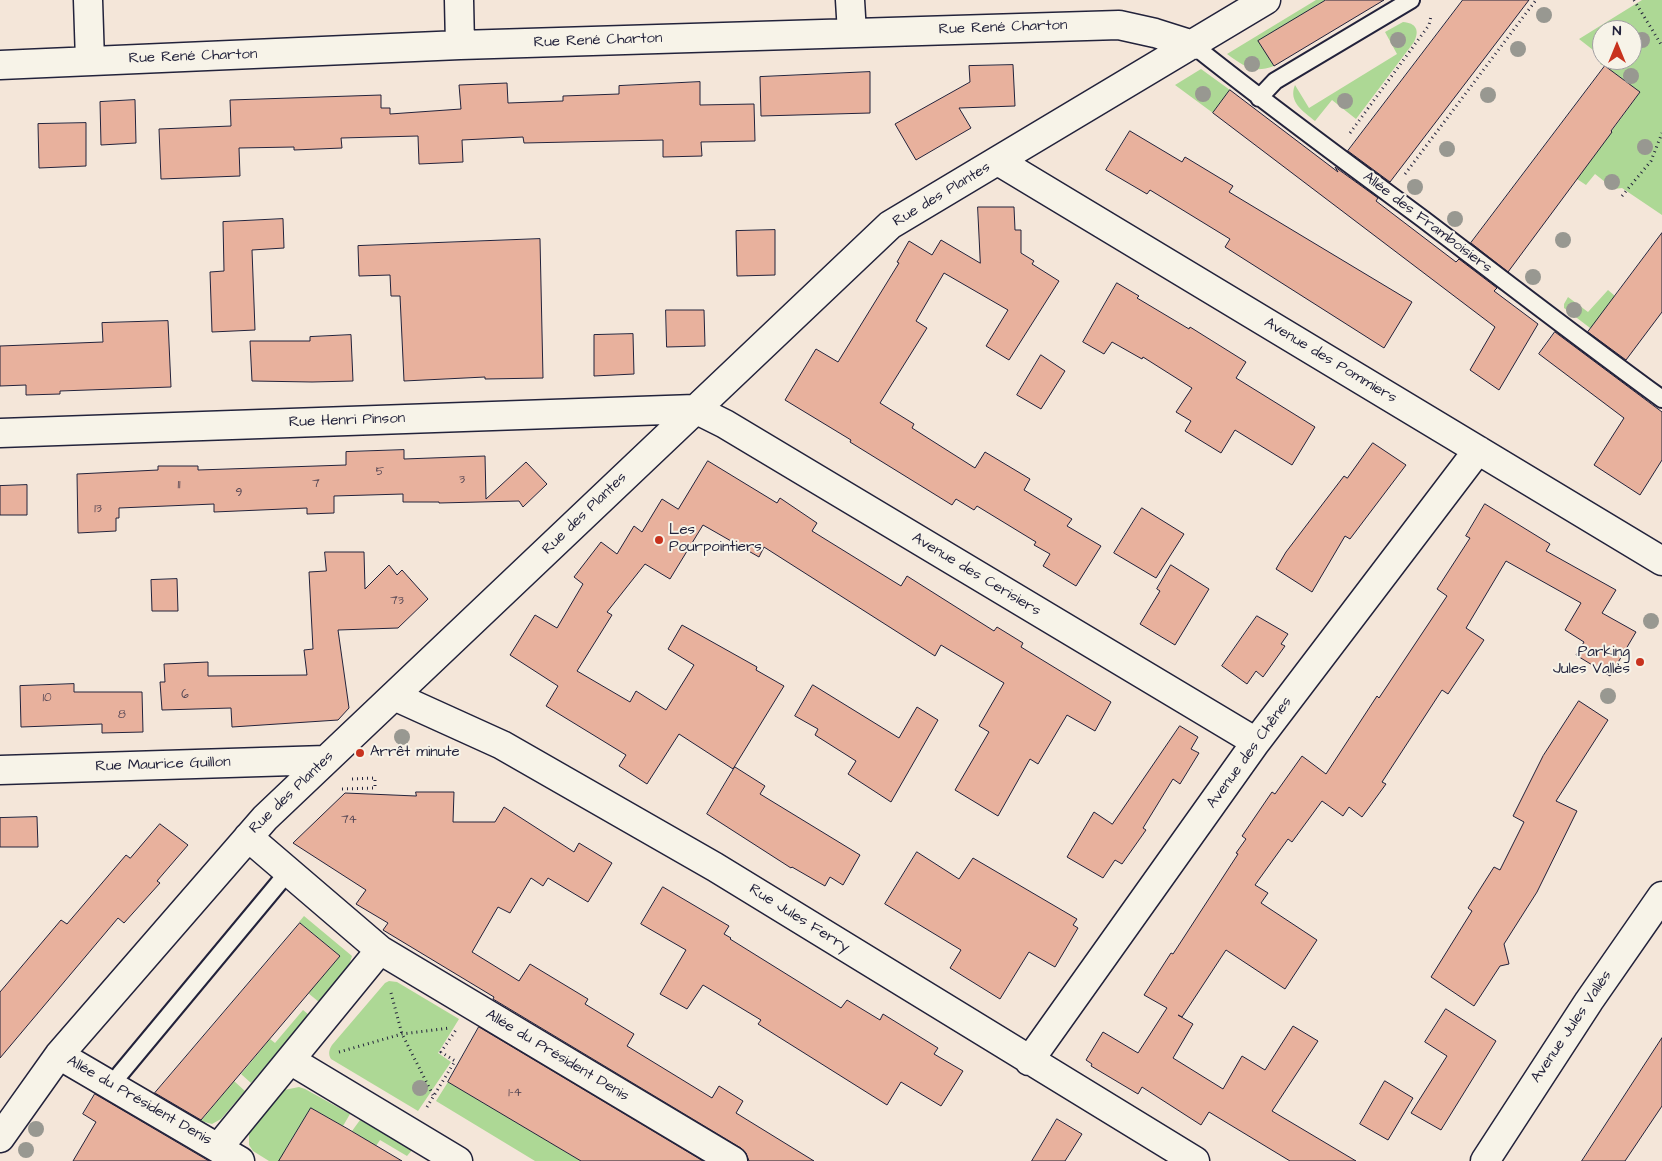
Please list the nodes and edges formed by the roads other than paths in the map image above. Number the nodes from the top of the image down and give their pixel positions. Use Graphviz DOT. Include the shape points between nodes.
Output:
graph roads {
  1 [pos="88,0"];
  2 [pos="459,0"];
  3 [pos="850,0"];
  4 [pos="1266,0"];
  5 [pos="1411,0"];
  6 [pos="1243,7"];
  7 [pos="852,33"];
  8 [pos="460,45"];
  9 [pos="1193,45"];
  10 [pos="90,62"];
  11 [pos="0,65"];
  12 [pos="1259,98"];
  13 [pos="998,161"];
  14 [pos="1662,399"];
  15 [pos="695,409"];
  16 [pos="0,433"];
  17 [pos="1478,450"];
  18 [pos="1662,561"];
  19 [pos="394,696"];
  20 [pos="1256,742"];
  21 [pos="326,760"];
  22 [pos="0,770"];
  23 [pos="248,837"];
  24 [pos="288,872"];
  25 [pos="1662,896"];
  26 [pos="380,950"];
  27 [pos="60,1055"];
  28 [pos="290,1060"];
  29 [pos="1030,1061"];
  30 [pos="120,1074"];
  31 [pos="0,1138"];
  32 [pos="229,1154"];
  33 [pos="458,1161"];
  34 [pos="733,1161"];
  35 [pos="1195,1161"];
  36 [pos="1485,1161"];
  1 -- 10 [label="street"];
  2 -- 8 [label="street"];
  3 -- 7 [label="street"];
  4 -- 6 [label="street, Rue des Plantes"];
  5 -- 12 [label="lane" via="1275,82"];
  6 -- 9 [label="street, Rue des Plantes"];
  7 -- 8 [label="street, Rue René Charton"];
  7 -- 9 [label="street, Rue René Charton" via="1120,25"];
  8 -- 10 [label="street, Rue René Charton"];
  9 -- 12 [label="lane, Allée des Framboisiers"];
  9 -- 13 [label="street, Rue des Plantes"];
  10 -- 11 [label="street, Rue René Charton"];
  12 -- 14 [label="lane, Allée des Framboisiers"];
  13 -- 15 [label="street, Rue des Plantes" via="890,225"];
  13 -- 17 [label="street, Avenue des Pommiers"];
  15 -- 16 [label="street, Rue Henri Pinson"];
  15 -- 19 [label="street, Rue des Plantes"];
  15 -- 20 [label="street, Avenue des Cerisiers" via="734,429"];
  17 -- 18 [label="street, Avenue des Pommiers"];
  17 -- 20 [label="street, Avenue des Chênes"];
  19 -- 21 [label="street, Rue des Plantes"];
  19 -- 29 [label="street, Rue Jules Ferry" via="502,745 604,803 715,867"];
  20 -- 29 [label="street, Avenue des Chênes"];
  21 -- 22 [label="street, Rue Maurice Guillon"];
  21 -- 23 [label="street, Rue des Plantes"];
  23 -- 24 [label="street, Allée du Président Denis"];
  23 -- 27 [label="street, Rue des Plantes"];
  24 -- 26 [label="street, Allée du Président Denis"];
  24 -- 30 [label="lane"];
  25 -- 36 [label="street, Avenue Jules Vallès" via="1588,1001"];
  26 -- 28 [label="street, Allée du Président Denis"];
  26 -- 34 [label="street, Allée du Président Denis"];
  27 -- 31 [label="street, Rue des Plantes"];
  27 -- 32 [label="street, Allée du Président Denis"];
  28 -- 32 [label="street, Allée du Président Denis"];
  28 -- 33 [label="street"];
  29 -- 35 [label="street, Rue Jules Ferry"];
}
